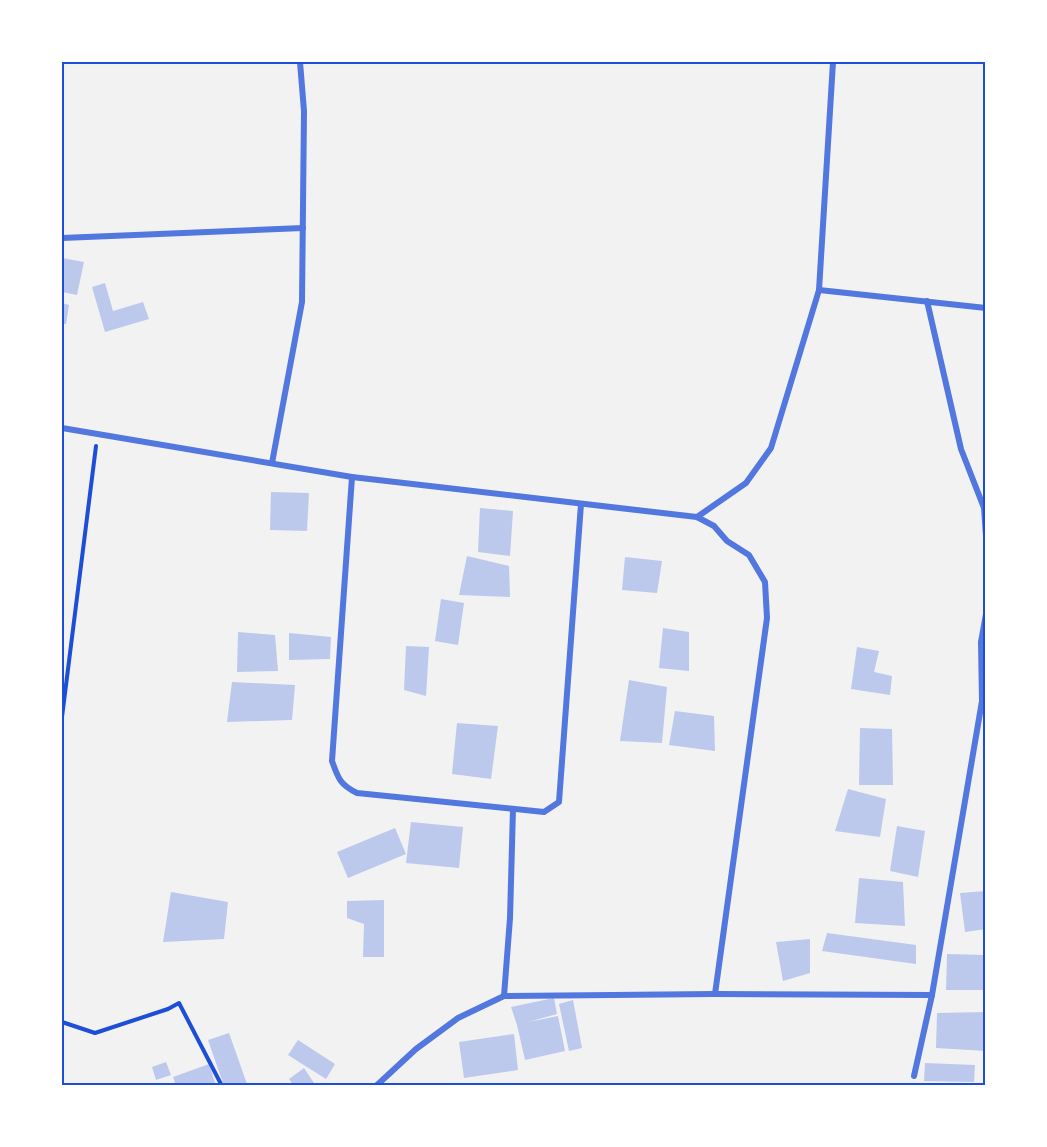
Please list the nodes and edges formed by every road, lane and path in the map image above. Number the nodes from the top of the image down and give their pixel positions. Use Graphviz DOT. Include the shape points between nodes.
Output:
graph roads {
  1 [pos="300,62"];
  2 [pos="833,62"];
  3 [pos="303,228"];
  4 [pos="62,238"];
  5 [pos="819,290"];
  6 [pos="927,302"];
  7 [pos="986,308"];
  8 [pos="62,428"];
  9 [pos="97,434"];
  10 [pos="272,463"];
  11 [pos="352,477"];
  12 [pos="581,504"];
  13 [pos="697,517"];
  14 [pos="986,536"];
  15 [pos="986,614"];
  16 [pos="62,717"];
  17 [pos="513,809"];
  18 [pos="715,994"];
  19 [pos="932,995"];
  20 [pos="504,996"];
  21 [pos="62,1022"];
  22 [pos="914,1076"];
  23 [pos="222,1086"];
  24 [pos="376,1086"];
  1 -- 3 [label="street" via="304,111"];
  2 -- 5 [label="street"];
  3 -- 4 [label="street"];
  3 -- 10 [label="street" via="302,302"];
  5 -- 6 [label="street"];
  5 -- 13 [label="street" via="771,448 746,483"];
  6 -- 7 [label="street"];
  6 -- 14 [label="street" via="961,449 984,508"];
  8 -- 9 [label="street"];
  9 -- 10 [label="street"];
  9 -- 16 [label="path"];
  10 -- 11 [label="street"];
  11 -- 12 [label="street"];
  11 -- 17 [label="street" via="332,761 337,775 344,787 357,793"];
  12 -- 13 [label="street"];
  12 -- 17 [label="street" via="559,802 544,812"];
  13 -- 18 [label="street" via="749,555 765,582 767,618"];
  15 -- 19 [label="street" via="981,642 982,701"];
  17 -- 20 [label="street"];
  18 -- 19 [label="street"];
  18 -- 20 [label="street"];
  19 -- 22 [label="street"];
  20 -- 24 [label="street" via="458,1018"];
  21 -- 23 [label="path" via="95,1033 179,1003"];
}
